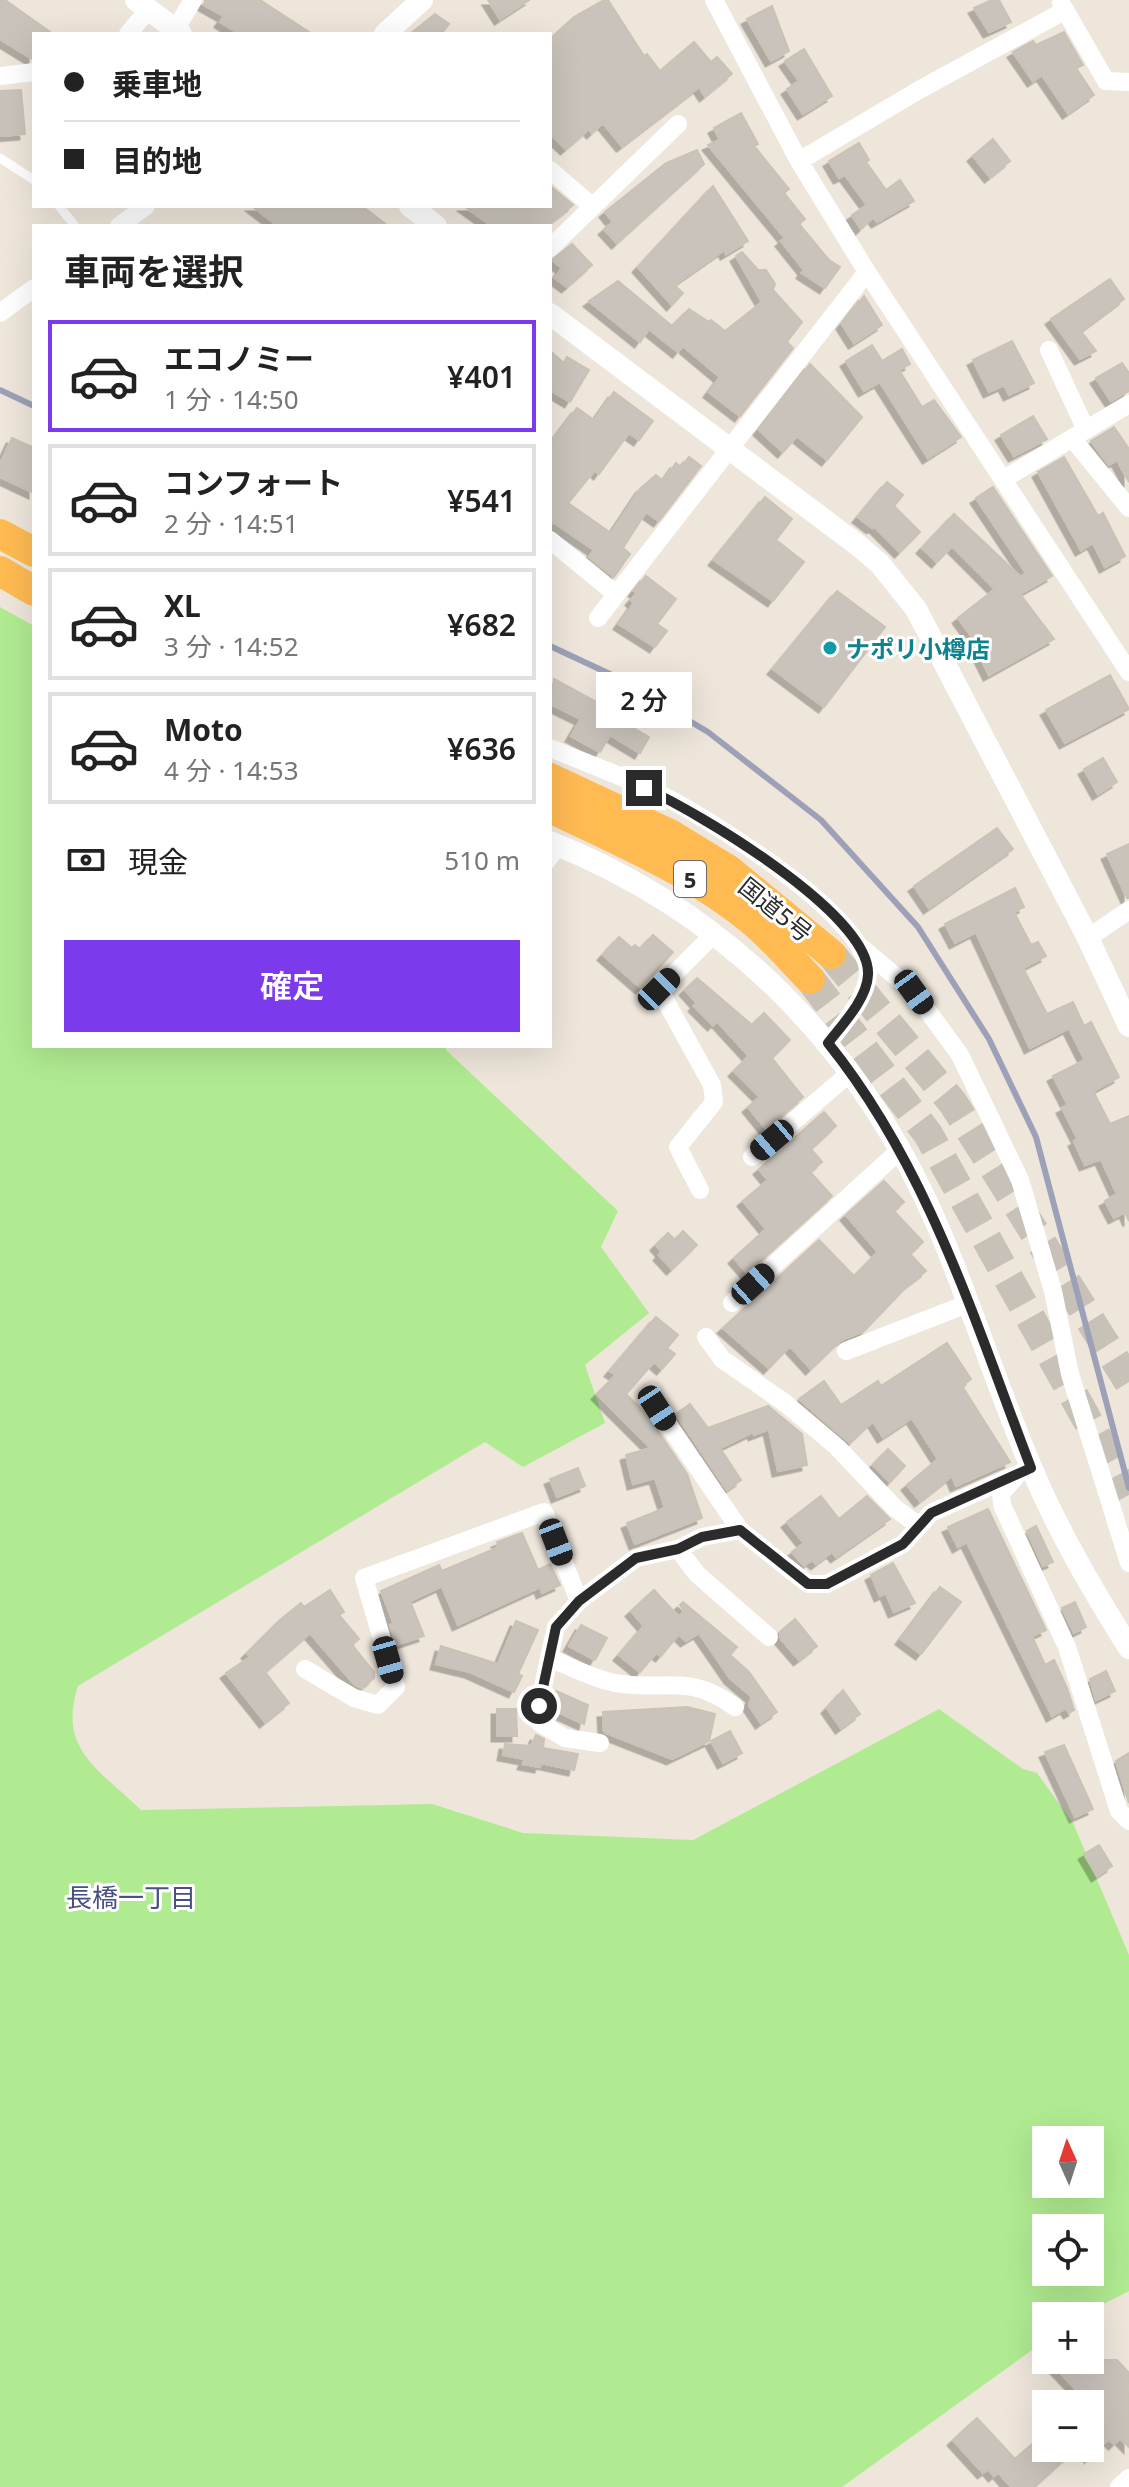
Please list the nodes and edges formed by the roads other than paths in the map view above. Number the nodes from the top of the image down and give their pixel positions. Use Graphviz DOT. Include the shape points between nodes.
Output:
graph roads {
  1 [pos="193,0"];
  2 [pos="422,0"];
  3 [pos="714,0"];
  4 [pos="142,5"];
  5 [pos="1062,6"];
  6 [pos="129,32"];
  7 [pos="178,32"];
  8 [pos="388,32"];
  9 [pos="32,72"];
  10 [pos="0,76"];
  11 [pos="1129,82"];
  12 [pos="678,124"];
  13 [pos="0,158"];
  14 [pos="799,161"];
  15 [pos="552,172"];
  16 [pos="32,179"];
  17 [pos="592,206"];
  18 [pos="61,208"];
  19 [pos="143,208"];
  20 [pos="413,208"];
  21 [pos="73,224"];
  22 [pos="122,224"];
  23 [pos="433,224"];
  24 [pos="552,246"];
  25 [pos="867,272"];
  26 [pos="32,289"];
  27 [pos="0,313"];
  28 [pos="552,315"];
  29 [pos="1049,350"];
  30 [pos="1129,404"];
  31 [pos="1079,434"];
  32 [pos="728,447"];
  33 [pos="1004,479"];
  34 [pos="1129,508"];
  35 [pos="0,534"];
  36 [pos="552,542"];
  37 [pos="32,551"];
  38 [pos="0,571"];
  39 [pos="32,590"];
  40 [pos="616,594"];
  41 [pos="598,618"];
  42 [pos="1129,672"];
  43 [pos="552,749"];
  44 [pos="552,779"];
  45 [pos="552,809"];
  46 [pos="554,851"];
  47 [pos="1129,910"];
  48 [pos="714,934"];
  49 [pos="1088,938"];
  50 [pos="863,949"];
  51 [pos="831,954"];
  52 [pos="810,979"];
  53 [pos="1129,1026"];
  54 [pos="828,1043"];
  55 [pos="851,1072"];
  56 [pos="900,1150"];
  57 [pos="752,1157"];
  58 [pos="700,1190"];
  59 [pos="732,1303"];
  60 [pos="967,1304"];
  61 [pos="706,1337"];
  62 [pos="846,1351"];
  63 [pos="652,1392"];
  64 [pos="1026,1470"];
  65 [pos="919,1526"];
  66 [pos="740,1530"];
  67 [pos="678,1549"];
  68 [pos="1129,1563"];
  69 [pos="579,1601"];
  70 [pos="769,1637"];
  71 [pos="1129,1648"];
  72 [pos="549,1658"];
  73 [pos="305,1669"];
  74 [pos="735,1707"];
  75 [pos="600,1743"];
  76 [pos="1129,1821"];
  77 [pos="1129,2478"];
  78 [pos="1119,2487"];
  1 -- 7 [label="street"];
  2 -- 8 [label="street"];
  3 -- 14 [label="street"];
  4 -- 6 [label="street"];
  4 -- 7 [label="street"];
  5 -- 11 [label="street" via="1106,81"];
  5 -- 14 [label="street"];
  9 -- 10 [label="street"];
  12 -- 17 [label="street"];
  13 -- 16 [label="lane"];
  14 -- 25 [label="street"];
  15 -- 17 [label="street"];
  17 -- 24 [label="street"];
  18 -- 21 [label="lane"];
  19 -- 22 [label="street"];
  20 -- 23 [label="street"];
  25 -- 32 [label="street"];
  25 -- 33 [label="street"];
  26 -- 27 [label="street"];
  28 -- 32 [label="street"];
  29 -- 31 [label="street"];
  30 -- 31 [label="street"];
  31 -- 33 [label="street"];
  31 -- 34 [label="street"];
  32 -- 40 [label="street"];
  32 -- 49 [label="street" via="859,546 900,587"];
  33 -- 42 [label="street"];
  35 -- 37 [label="highway"];
  36 -- 40 [label="street"];
  38 -- 39 [label="highway"];
  40 -- 41 [label="street"];
  43 -- 50 [label="street" via="670,800 733,835 844,923"];
  44 -- 51 [label="highway, 国道5号 / 5" via="670,834 729,870"];
  45 -- 52 [label="highway, 国道5号 / 5" via="661,860 713,893 758,927"];
  46 -- 48 [label="street" via="641,887"];
  47 -- 49 [label="street"];
  48 -- 54 [label="street" via="792,1001"];
  48 -- 58 [label="street" via="659,989 712,1085 714,1102 678,1147"];
  49 -- 53 [label="street"];
  50 -- 54 [label="street" via="868,975 863,993"];
  50 -- 68 [label="street" via="914,992 960,1055 1014,1166 1053,1291 1070,1374"];
  54 -- 55 [label="street"];
  55 -- 56 [label="street"];
  55 -- 57 [label="street"];
  56 -- 59 [label="street"];
  56 -- 60 [label="street" via="939,1229"];
  60 -- 62 [label="street"];
  60 -- 64 [label="street"];
  61 -- 65 [label="street" via="722,1359 837,1447"];
  63 -- 66 [label="street" via="657,1408"];
  64 -- 65 [label="street" via="931,1513"];
  64 -- 71 [label="street"];
  64 -- 76 [label="street" via="1001,1493 1002,1505 1067,1647 1119,1811"];
  65 -- 66 [label="street" via="903,1544 827,1584 808,1584"];
  66 -- 67 [label="street" via="702,1537"];
  67 -- 69 [label="street" via="636,1558"];
  67 -- 70 [label="street" via="697,1574"];
  69 -- 72 [label="street" via="556,1627"];
  69 -- 73 [label="street" via="544,1512 364,1578 396,1687 378,1705 354,1698"];
  72 -- 74 [label="street" via="614,1683 681,1683 713,1691"];
  72 -- 75 [label="street" via="540,1723 565,1738"];
  77 -- 78 [label="street"];
}
